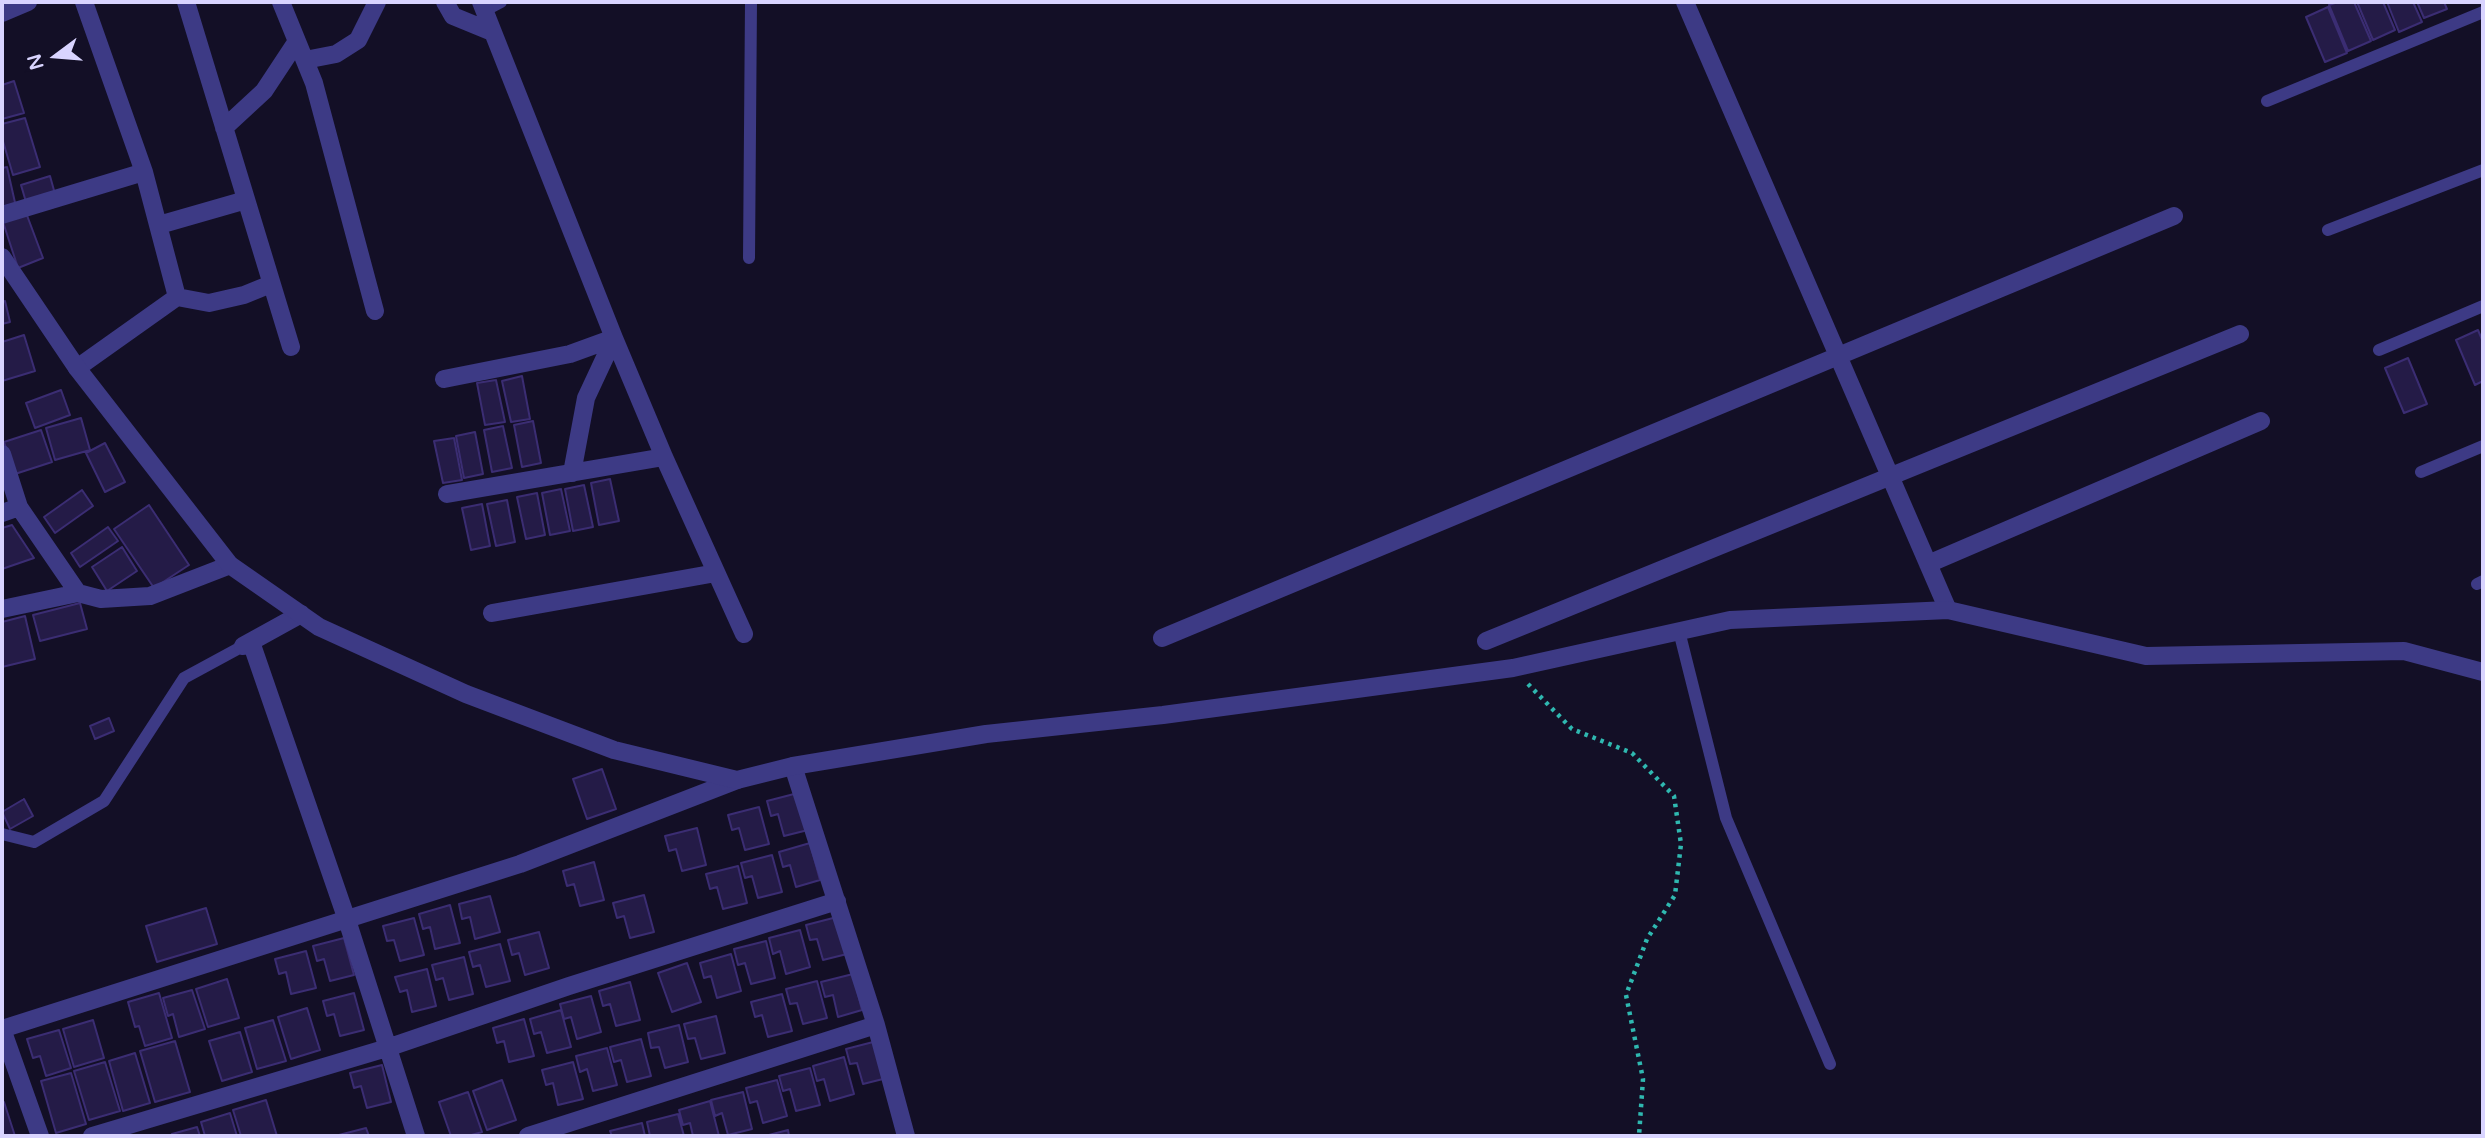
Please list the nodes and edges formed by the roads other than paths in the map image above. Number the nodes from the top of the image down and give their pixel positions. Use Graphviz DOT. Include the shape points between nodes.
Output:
graph roads {
  1 [pos="28,2"];
  2 [pos="84,2"];
  3 [pos="186,2"];
  4 [pos="281,2"];
  5 [pos="377,2"];
  6 [pos="445,2"];
  7 [pos="501,2"];
  8 [pos="751,2"];
  9 [pos="1685,2"];
  10 [pos="482,6"];
  11 [pos="2483,12"];
  12 [pos="2,13"];
  13 [pos="492,32"];
  14 [pos="297,41"];
  15 [pos="305,60"];
  16 [pos="2267,101"];
  17 [pos="224,128"];
  18 [pos="2483,170"];
  19 [pos="144,172"];
  20 [pos="246,200"];
  21 [pos="2,215"];
  22 [pos="2174,216"];
  23 [pos="159,225"];
  24 [pos="2328,230"];
  25 [pos="2,257"];
  26 [pos="749,258"];
  27 [pos="271,284"];
  28 [pos="177,297"];
  29 [pos="2483,306"];
  30 [pos="375,311"];
  31 [pos="2240,334"];
  32 [pos="614,338"];
  33 [pos="291,347"];
  34 [pos="2379,349"];
  35 [pos="1838,356"];
  36 [pos="76,368"];
  37 [pos="444,379"];
  38 [pos="2261,421"];
  39 [pos="2483,446"];
  40 [pos="2,454"];
  41 [pos="664,457"];
  42 [pos="2421,472"];
  43 [pos="572,473"];
  44 [pos="1890,476"];
  45 [pos="447,494"];
  46 [pos="19,507"];
  47 [pos="2,513"];
  48 [pos="1928,564"];
  49 [pos="230,565"];
  50 [pos="716,573"];
  51 [pos="78,593"];
  52 [pos="2,609"];
  53 [pos="1948,610"];
  54 [pos="492,613"];
  55 [pos="301,614"];
  56 [pos="1679,631"];
  57 [pos="744,634"];
  58 [pos="1162,638"];
  59 [pos="1486,641"];
  60 [pos="247,644"];
  61 [pos="2483,672"];
  62 [pos="793,766"];
  63 [pos="737,780"];
  64 [pos="4,838"];
  65 [pos="837,901"];
  66 [pos="346,920"];
  67 [pos="876,1025"];
  68 [pos="2,1029"];
  69 [pos="387,1048"];
  70 [pos="1830,1064"];
  71 [pos="40,1136"];
  72 [pos="92,1136"];
  73 [pos="416,1136"];
  74 [pos="528,1136"];
  75 [pos="906,1136"];
  1 -- 12 [label="street"];
  2 -- 19 [label="street"];
  3 -- 17 [label="street"];
  4 -- 14 [label="street"];
  5 -- 15 [label="street" via="358,40 336,54"];
  6 -- 13 [label="street" via="453,16"];
  7 -- 10 [label="lane"];
  8 -- 26 [label="lane"];
  9 -- 35 [label="street"];
  10 -- 13 [label="street"];
  11 -- 16 [label="lane"];
  13 -- 32 [label="street"];
  14 -- 15 [label="street"];
  14 -- 17 [label="street" via="264,91"];
  15 -- 30 [label="street"];
  17 -- 20 [label="street"];
  18 -- 24 [label="lane"];
  19 -- 21 [label="street"];
  19 -- 23 [label="street"];
  20 -- 23 [label="street"];
  20 -- 27 [label="street"];
  22 -- 35 [label="street"];
  23 -- 28 [label="street"];
  25 -- 36 [label="street"];
  27 -- 28 [label="street" via="209,303"];
  27 -- 33 [label="street"];
  28 -- 36 [label="street"];
  29 -- 34 [label="lane"];
  31 -- 44 [label="street"];
  32 -- 37 [label="street" via="570,354"];
  32 -- 41 [label="street"];
  32 -- 43 [label="street" via="586,398"];
  35 -- 44 [label="street"];
  35 -- 58 [label="street"];
  36 -- 49 [label="street"];
  38 -- 48 [label="street"];
  39 -- 42 [label="lane"];
  40 -- 46 [label="street"];
  41 -- 43 [label="street"];
  41 -- 50 [label="street"];
  43 -- 45 [label="street"];
  44 -- 48 [label="street"];
  44 -- 59 [label="street"];
  46 -- 47 [label="street"];
  46 -- 51 [label="street"];
  48 -- 53 [label="street"];
  49 -- 51 [label="street" via="150,596 101,599"];
  49 -- 55 [label="street"];
  50 -- 54 [label="street"];
  50 -- 57 [label="street"];
  51 -- 52 [label="street"];
  53 -- 56 [label="street" via="1730,620"];
  53 -- 61 [label="street" via="2146,656 2404,651"];
  55 -- 60 [label="street"];
  55 -- 63 [label="street" via="319,627 466,694 614,750"];
  56 -- 62 [label="street" via="1513,668 986,734"];
  56 -- 70 [label="lane" via="1726,818"];
  60 -- 64 [label="lane" via="184,678 104,801 34,842"];
  60 -- 66 [label="street"];
  62 -- 63 [label="street"];
  62 -- 65 [label="street"];
  63 -- 66 [label="street" via="520,864"];
  65 -- 67 [label="street"];
  65 -- 69 [label="street"];
  66 -- 68 [label="street"];
  66 -- 69 [label="street"];
  67 -- 74 [label="street"];
  67 -- 75 [label="street"];
  68 -- 71 [label="street"];
  69 -- 72 [label="street"];
  69 -- 73 [label="street"];
}
